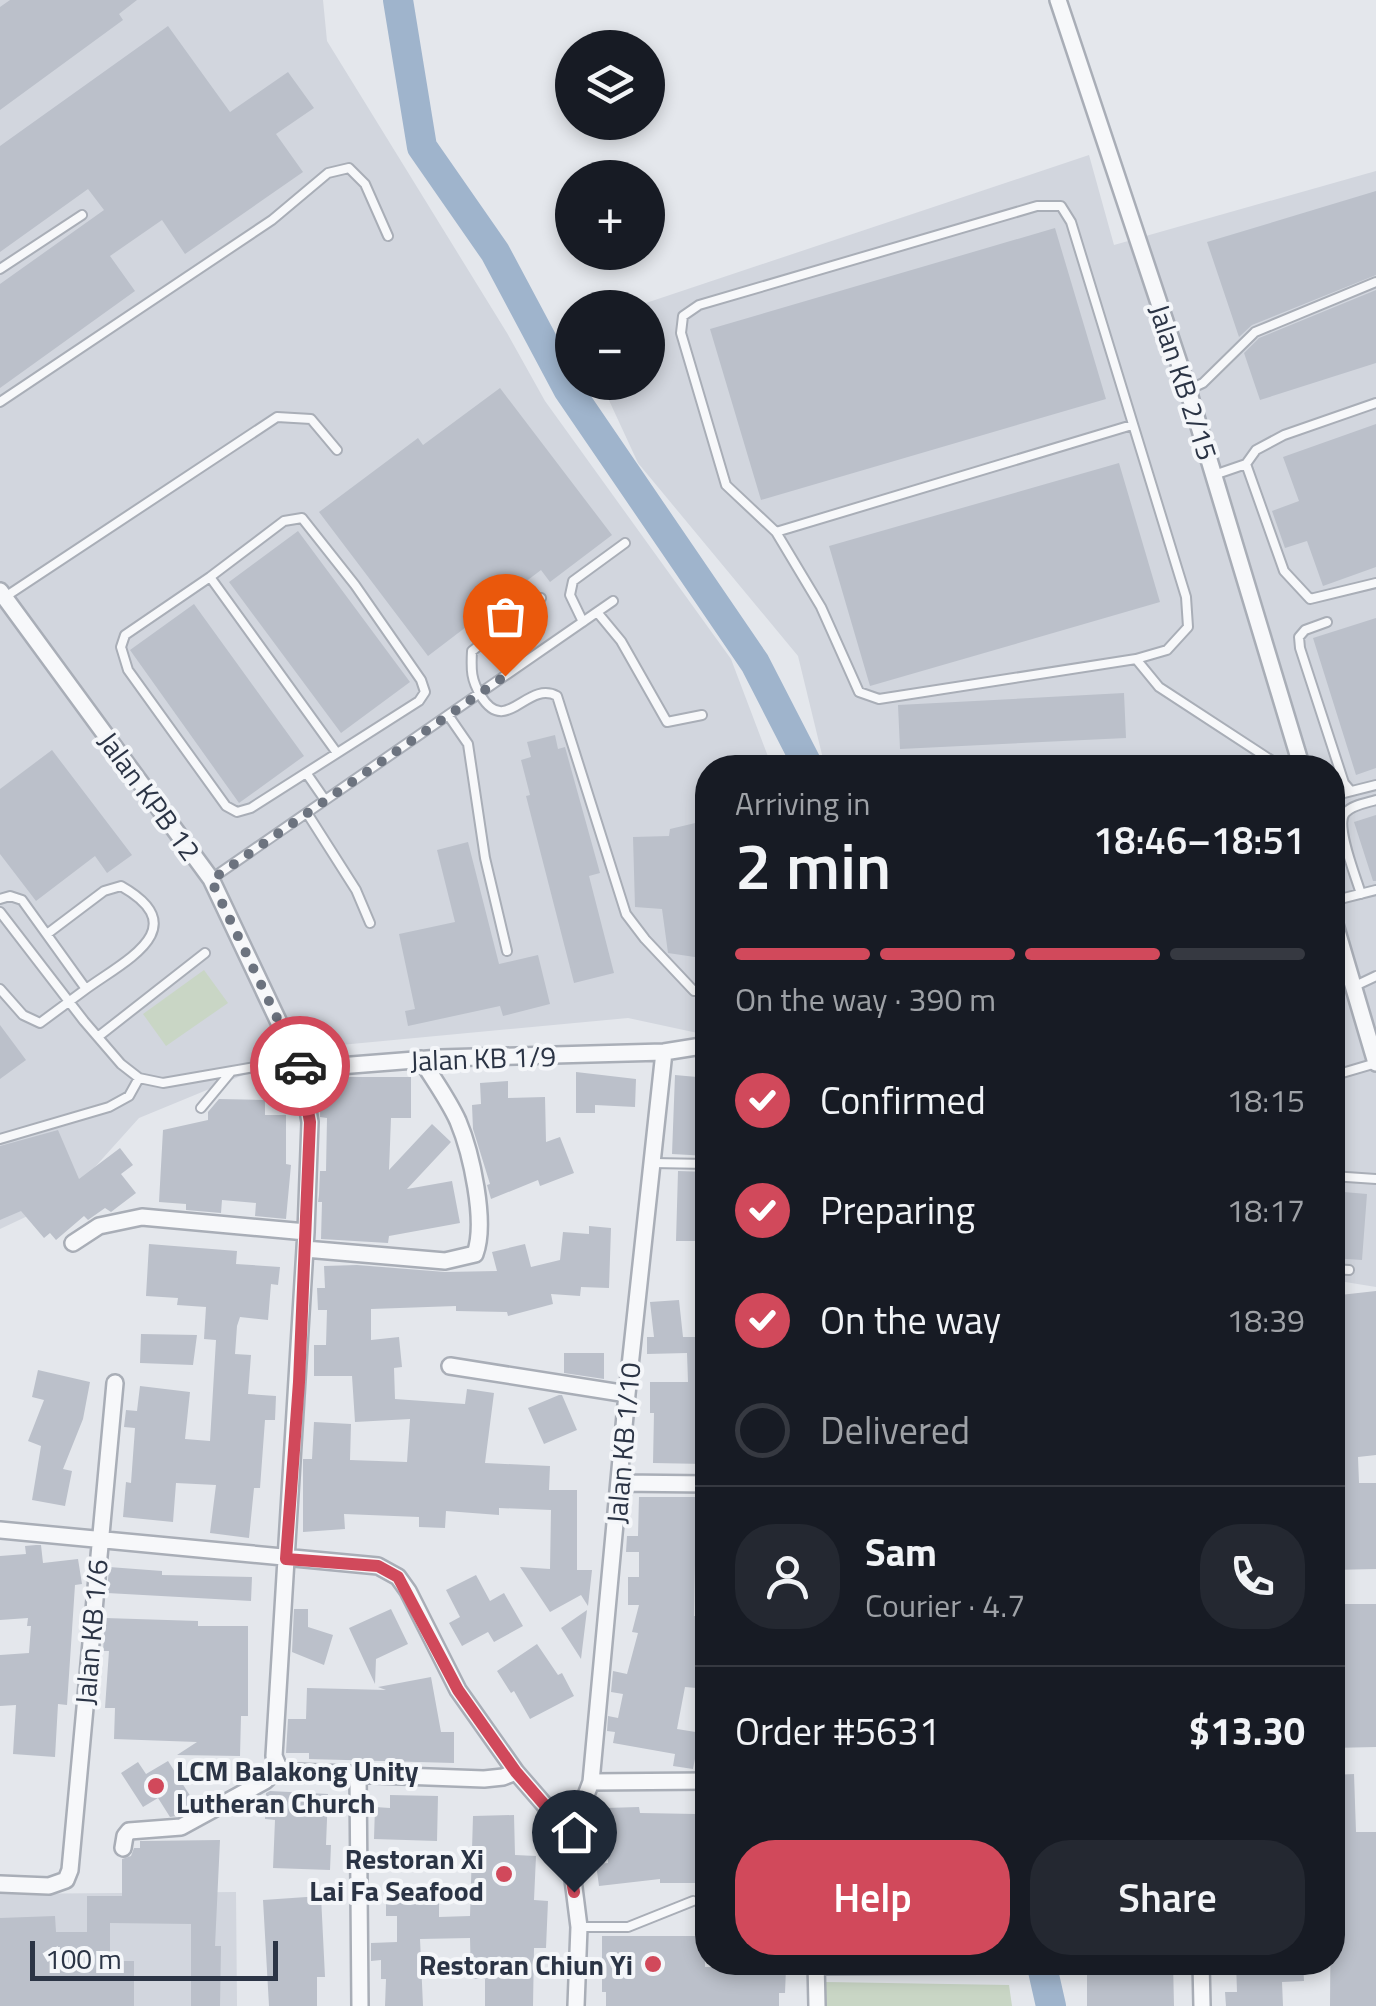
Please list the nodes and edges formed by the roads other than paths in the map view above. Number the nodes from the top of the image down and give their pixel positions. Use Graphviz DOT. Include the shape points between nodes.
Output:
graph roads {
  1 [pos="1058,0"];
  2 [pos="82,215"];
  3 [pos="388,236"];
  4 [pos="0,268"];
  5 [pos="1376,282"];
  6 [pos="1188,390"];
  7 [pos="0,402"];
  8 [pos="1376,403"];
  9 [pos="1132,425"];
  10 [pos="337,450"];
  11 [pos="1246,464"];
  12 [pos="1214,475"];
  13 [pos="776,532"];
  14 [pos="625,543"];
  15 [pos="210,577"];
  16 [pos="1376,583"];
  17 [pos="2,594"];
  18 [pos="541,598"];
  19 [pos="613,601"];
  20 [pos="597,612"];
  21 [pos="583,622"];
  22 [pos="1328,622"];
  23 [pos="1136,659"];
  24 [pos="479,694"];
  25 [pos="702,714"];
  26 [pos="448,715"];
  27 [pos="338,753"];
  28 [pos="1264,755"];
  29 [pos="1298,755"];
  30 [pos="1335,755"];
  31 [pos="307,774"];
  32 [pos="1345,783"];
  33 [pos="1376,785"];
  34 [pos="1350,790"];
  35 [pos="1345,792"];
  36 [pos="325,800"];
  37 [pos="1376,800"];
  38 [pos="307,813"];
  39 [pos="1345,813"];
  40 [pos="1345,839"];
  41 [pos="211,880"];
  42 [pos="1376,890"];
  43 [pos="1361,894"];
  44 [pos="1345,898"];
  45 [pos="0,899"];
  46 [pos="0,912"];
  47 [pos="370,924"];
  48 [pos="47,934"];
  49 [pos="506,951"];
  50 [pos="205,954"];
  51 [pos="1345,973"];
  52 [pos="1376,976"];
  53 [pos="1354,986"];
  54 [pos="0,988"];
  55 [pos="86,989"];
  56 [pos="695,991"];
  57 [pos="69,1002"];
  58 [pos="1370,1011"];
  59 [pos="99,1036"];
  60 [pos="695,1047"];
  61 [pos="664,1052"];
  62 [pos="421,1059"];
  63 [pos="1376,1063"];
  64 [pos="300,1064"];
  65 [pos="1345,1072"];
  66 [pos="230,1073"];
  67 [pos="139,1078"];
  68 [pos="201,1108"];
  69 [pos="0,1139"];
  70 [pos="653,1163"];
  71 [pos="695,1164"];
  72 [pos="1345,1177"];
  73 [pos="1376,1179"];
  74 [pos="306,1240"];
  75 [pos="72,1243"];
  76 [pos="1345,1270"];
  77 [pos="1348,1270"];
  78 [pos="450,1366"];
  79 [pos="115,1382"];
  80 [pos="627,1394"];
  81 [pos="620,1483"];
  82 [pos="695,1484"];
  83 [pos="0,1530"];
  84 [pos="99,1539"];
  85 [pos="286,1559"];
  86 [pos="276,1762"];
  87 [pos="516,1772"];
  88 [pos="358,1774"];
  89 [pos="695,1781"];
  90 [pos="591,1782"];
  91 [pos="562,1825"];
  92 [pos="123,1848"];
  93 [pos="0,1884"];
  94 [pos="693,1900"];
  95 [pos="578,1927"];
  96 [pos="816,1975"];
  97 [pos="1201,1975"];
  98 [pos="360,2006"];
  99 [pos="576,2006"];
  100 [pos="817,2006"];
  101 [pos="1202,2006"];
  1 -- 6 [label="street, Jalan KB 2/15"];
  2 -- 4 [label="lane"];
  3 -- 7 [label="lane" via="364,184 349,168 328,173 272,220"];
  5 -- 6 [label="lane" via="1255,332 1203,384"];
  6 -- 12 [label="street, Jalan KB 2/15"];
  8 -- 11 [label="lane" via="1284,435 1256,450"];
  9 -- 13 [label="lane"];
  9 -- 13 [label="lane" via="1071,222 1060,206 1037,206 699,305 683,316 680,333 726,485"];
  9 -- 23 [label="lane" via="1186,596 1188,627 1167,650"];
  10 -- 17 [label="lane" via="311,419 277,418"];
  11 -- 12 [label="lane"];
  11 -- 16 [label="lane" via="1284,571 1310,599"];
  12 -- 29 [label="street, Jalan KB 2/15"];
  13 -- 23 [label="lane" via="822,607 859,692 879,699"];
  14 -- 21 [label="lane" via="573,581 570,595"];
  15 -- 27 [label="lane"];
  15 -- 27 [label="lane" via="284,520 302,518 355,584 426,692"];
  15 -- 31 [label="lane" via="125,635 121,647 128,670 226,806 237,812 251,808"];
  17 -- 41 [label="street, Jalan KPB 12"];
  18 -- 24 [label="lane" via="472,651 470,677"];
  19 -- 20 [label="lane"];
  20 -- 21 [label="lane"];
  20 -- 25 [label="lane" via="666,722"];
  21 -- 24 [label="lane"];
  22 -- 30 [label="lane" via="1299,637"];
  23 -- 28 [label="lane" via="1159,687"];
  24 -- 26 [label="lane"];
  24 -- 56 [label="lane" via="498,712 538,694 557,696 626,914"];
  26 -- 36 [label="lane"];
  26 -- 49 [label="lane" via="468,744"];
  27 -- 31 [label="lane"];
  31 -- 36 [label="lane"];
  32 -- 34 [label="lane"];
  33 -- 34 [label="lane"];
  34 -- 35 [label="lane"];
  36 -- 38 [label="lane"];
  37 -- 39 [label="lane"];
  38 -- 41 [label="lane"];
  38 -- 47 [label="lane"];
  40 -- 43 [label="lane"];
  41 -- 64 [label="street, Jalan KPB 12"];
  42 -- 43 [label="lane"];
  43 -- 44 [label="lane"];
  45 -- 48 [label="lane" via="22,900"];
  46 -- 57 [label="lane"];
  48 -- 55 [label="lane"];
  48 -- 55 [label="lane" via="104,891 121,886 137,895 153,918 154,933"];
  50 -- 59 [label="lane"];
  51 -- 53 [label="street"];
  52 -- 53 [label="lane"];
  53 -- 58 [label="street"];
  54 -- 57 [label="lane" via="23,1015 40,1023"];
  55 -- 57 [label="lane"];
  57 -- 59 [label="lane"];
  58 -- 63 [label="street"];
  59 -- 67 [label="lane"];
  60 -- 61 [label="street, Jalan KB 1/9"];
  61 -- 62 [label="street, Jalan KB 1/9"];
  61 -- 70 [label="street, Jalan KB 1/10"];
  62 -- 64 [label="street, Jalan KB 1/9"];
  62 -- 74 [label="street" via="466,1144 479,1225 475,1254 445,1261"];
  63 -- 65 [label="lane"];
  64 -- 66 [label="lane, Jalan KB 1/9"];
  64 -- 74 [label="street, Jalan KPB 12" via="310,1122"];
  66 -- 67 [label="lane, Jalan KB 1/9" via="163,1083"];
  66 -- 68 [label="lane"];
  67 -- 69 [label="lane" via="129,1096 109,1106"];
  70 -- 71 [label="lane"];
  70 -- 80 [label="street, Jalan KB 1/10"];
  72 -- 73 [label="lane"];
  74 -- 75 [label="street" via="142,1217 99,1226"];
  74 -- 85 [label="street, Jalan KPB 12"];
  76 -- 77 [label="lane"];
  78 -- 80 [label="street"];
  79 -- 84 [label="street, Jalan KB 1/6"];
  80 -- 81 [label="street, Jalan KB 1/10"];
  81 -- 82 [label="street"];
  81 -- 90 [label="street, Jalan KB 1/10"];
  83 -- 84 [label="street"];
  84 -- 85 [label="street"];
  84 -- 93 [label="street, Jalan KB 1/6" via="70,1870 66,1880 49,1886"];
  85 -- 86 [label="street, Jalan KPB 12"];
  85 -- 87 [label="street" via="378,1566 398,1577 458,1690"];
  86 -- 88 [label="street" via="292,1772"];
  86 -- 92 [label="street" via="265,1781 181,1827 130,1831"];
  87 -- 88 [label="street" via="484,1779"];
  87 -- 91 [label="street"];
  88 -- 98 [label="street"];
  89 -- 90 [label="street"];
  90 -- 91 [label="street, Jalan KB 1/10" via="581,1808"];
  91 -- 95 [label="street"];
  94 -- 95 [label="lane" via="628,1927"];
  95 -- 99 [label="street"];
  96 -- 100 [label="street"];
  97 -- 101 [label="street"];
}
